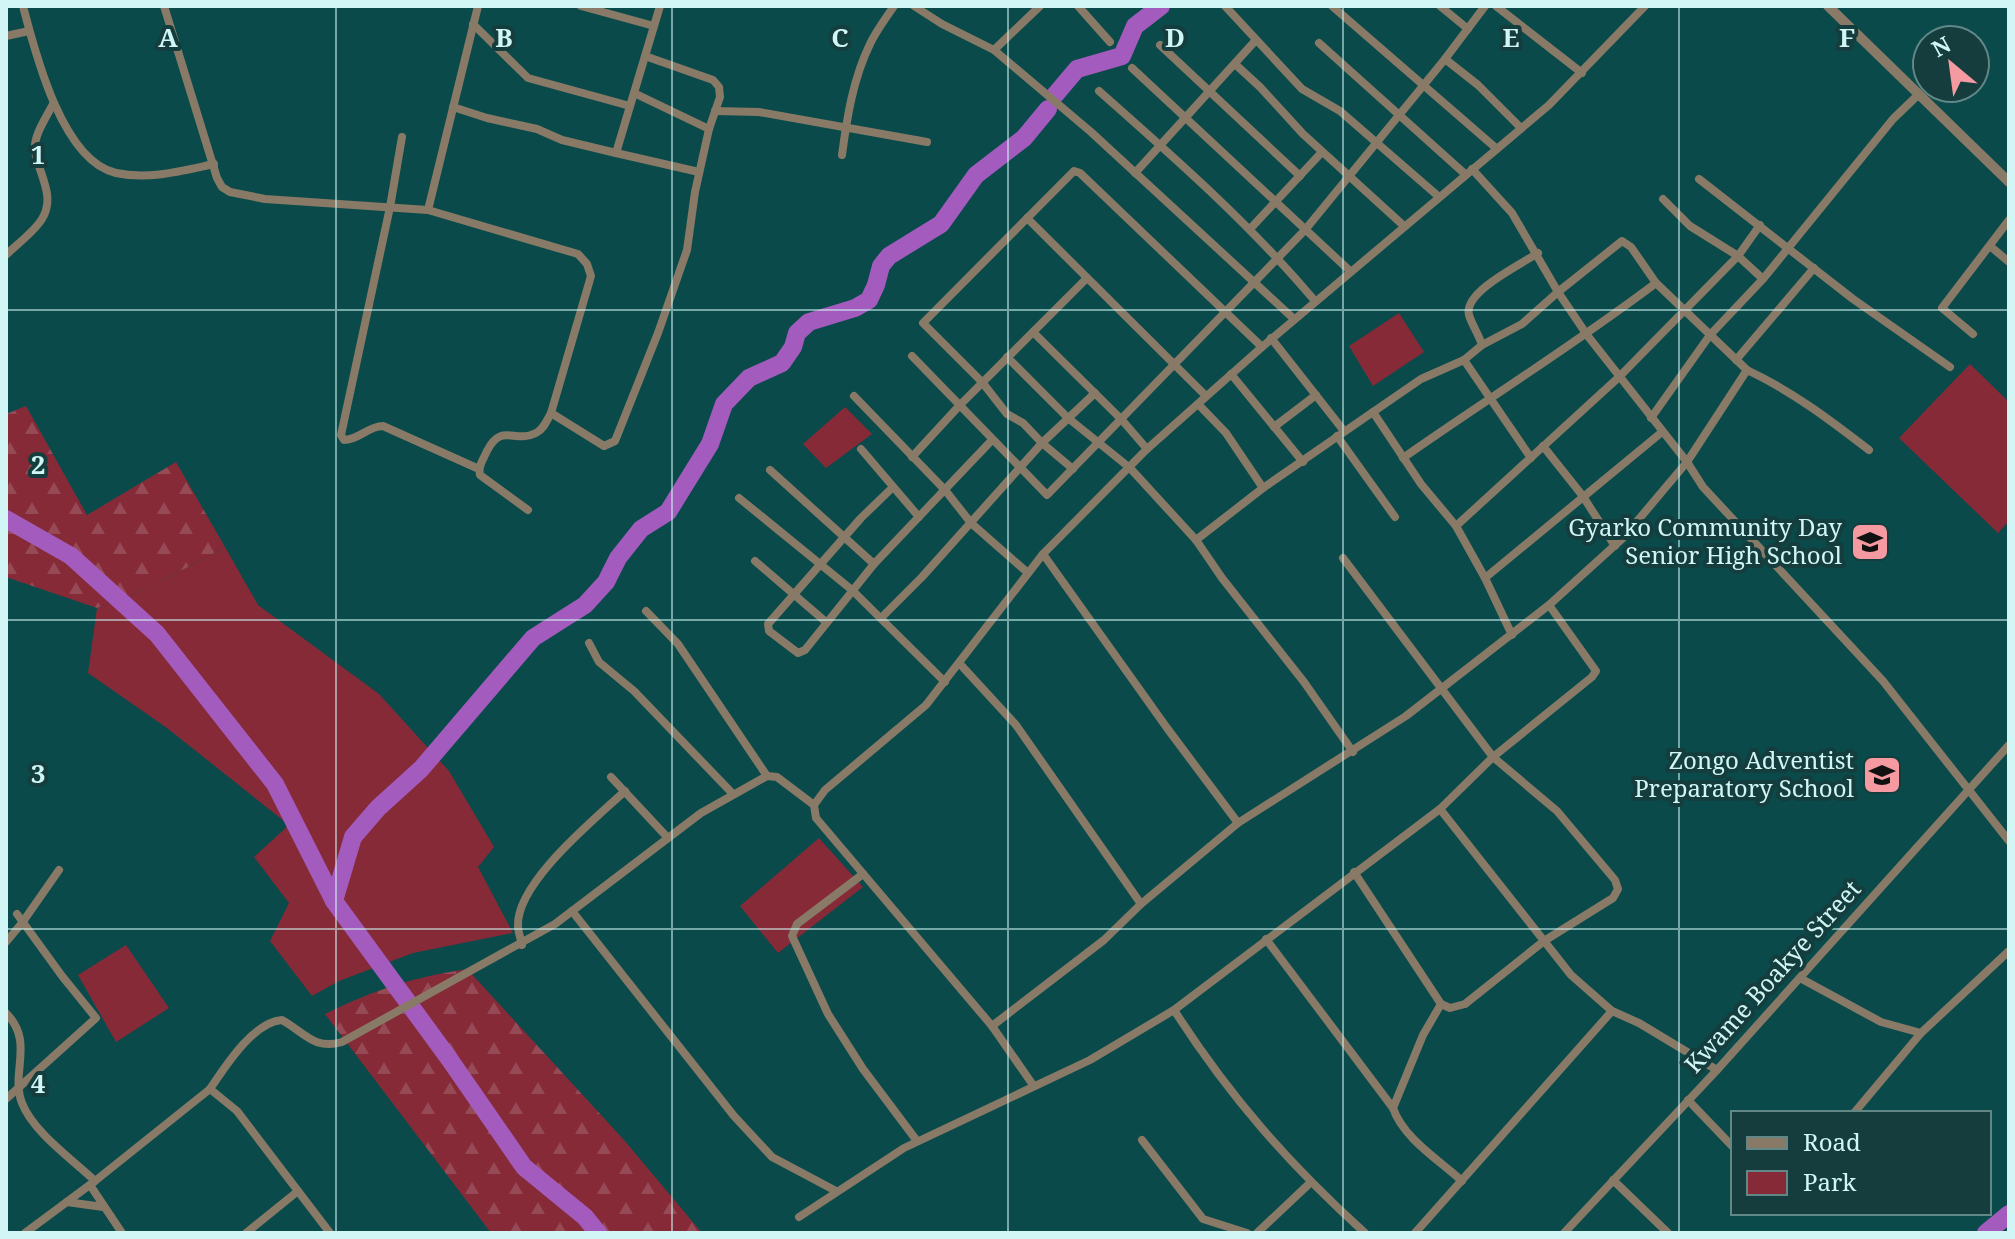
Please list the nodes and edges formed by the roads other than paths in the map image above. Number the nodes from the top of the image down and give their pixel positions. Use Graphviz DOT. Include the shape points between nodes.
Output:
graph roads {
  1 [pos="23,6"];
  2 [pos="164,6"];
  3 [pos="478,6"];
  4 [pos="581,6"];
  5 [pos="660,6"];
  6 [pos="894,6"];
  7 [pos="914,6"];
  8 [pos="936,6"];
  9 [pos="1040,6"];
  10 [pos="1078,6"];
  11 [pos="1225,6"];
  12 [pos="1332,6"];
  13 [pos="1440,6"];
  14 [pos="1485,6"];
  15 [pos="1496,6"];
  16 [pos="1645,6"];
  17 [pos="1833,8"];
  18 [pos="928,15"];
  19 [pos="473,24"];
  20 [pos="654,26"];
  21 [pos="1468,29"];
  22 [pos="29,31"];
  23 [pos="6,36"];
  24 [pos="1256,40"];
  25 [pos="1110,42"];
  26 [pos="1319,43"];
  27 [pos="1160,45"];
  28 [pos="994,50"];
  29 [pos="645,56"];
  30 [pos="1445,59"];
  31 [pos="1235,64"];
  32 [pos="1132,68"];
  33 [pos="1582,73"];
  34 [pos="1422,86"];
  35 [pos="1911,86"];
  36 [pos="1099,91"];
  37 [pos="1209,91"];
  38 [pos="634,93"];
  39 [pos="1911,102"];
  40 [pos="53,104"];
  41 [pos="1929,104"];
  42 [pos="630,106"];
  43 [pos="453,107"];
  44 [pos="715,111"];
  45 [pos="1398,114"];
  46 [pos="1186,117"];
  47 [pos="846,125"];
  48 [pos="1521,128"];
  49 [pos="709,129"];
  50 [pos="402,137"];
  51 [pos="927,142"];
  52 [pos="1377,142"];
  53 [pos="1160,145"];
  54 [pos="1497,149"];
  55 [pos="1322,152"];
  56 [pos="616,153"];
  57 [pos="842,155"];
  58 [pos="214,164"];
  59 [pos="699,172"];
  60 [pos="1469,172"];
  61 [pos="1135,173"];
  62 [pos="1300,176"];
  63 [pos="1349,176"];
  64 [pos="1699,179"];
  65 [pos="2009,182"];
  66 [pos="1438,196"];
  67 [pos="1663,199"];
  68 [pos="1276,203"];
  69 [pos="390,207"];
  70 [pos="428,210"];
  71 [pos="1027,218"];
  72 [pos="2009,220"];
  73 [pos="1760,225"];
  74 [pos="1404,226"];
  75 [pos="1250,229"];
  76 [pos="1305,230"];
  77 [pos="1990,246"];
  78 [pos="1788,249"];
  79 [pos="1538,253"];
  80 [pos="6,255"];
  81 [pos="1738,256"];
  82 [pos="1279,258"];
  83 [pos="2009,262"];
  84 [pos="1814,268"];
  85 [pos="1350,271"];
  86 [pos="1087,278"];
  87 [pos="1763,279"];
  88 [pos="1254,282"];
  89 [pos="1656,283"];
  90 [pos="1558,292"];
  91 [pos="1315,301"];
  92 [pos="1684,311"];
  93 [pos="1226,312"];
  94 [pos="1294,319"];
  95 [pos="1033,332"];
  96 [pos="1973,334"];
  97 [pos="1587,335"];
  98 [pos="1710,335"];
  99 [pos="1271,338"];
  100 [pos="1482,345"];
  101 [pos="1262,347"];
  102 [pos="912,356"];
  103 [pos="1007,357"];
  104 [pos="1464,360"];
  105 [pos="1736,360"];
  106 [pos="1174,365"];
  107 [pos="1950,367"];
  108 [pos="1747,370"];
  109 [pos="1231,374"];
  110 [pos="1619,377"];
  111 [pos="982,382"];
  112 [pos="1095,393"];
  113 [pos="1316,395"];
  114 [pos="854,396"];
  115 [pos="1206,396"];
  116 [pos="1489,397"];
  117 [pos="1198,404"];
  118 [pos="959,406"];
  119 [pos="1373,412"];
  120 [pos="551,413"];
  121 [pos="1068,418"];
  122 [pos="1651,418"];
  123 [pos="1122,420"];
  124 [pos="1274,427"];
  125 [pos="1662,432"];
  126 [pos="1340,433"];
  127 [pos="992,440"];
  128 [pos="1042,443"];
  129 [pos="1099,444"];
  130 [pos="1543,446"];
  131 [pos="861,449"];
  132 [pos="1147,449"];
  133 [pos="1869,450"];
  134 [pos="912,457"];
  135 [pos="1403,458"];
  136 [pos="1531,458"];
  137 [pos="1303,462"];
  138 [pos="1687,462"];
  139 [pos="1130,468"];
  140 [pos="479,469"];
  141 [pos="1021,469"];
  142 [pos="1073,469"];
  143 [pos="770,470"];
  144 [pos="893,487"];
  145 [pos="1263,488"];
  146 [pos="945,490"];
  147 [pos="1583,497"];
  148 [pos="739,498"];
  149 [pos="528,510"];
  150 [pos="919,517"];
  151 [pos="1395,517"];
  152 [pos="971,523"];
  153 [pos="1456,526"];
  154 [pos="844,538"];
  155 [pos="1196,540"];
  156 [pos="1615,546"];
  157 [pos="1043,554"];
  158 [pos="1343,558"];
  159 [pos="755,561"];
  160 [pos="822,564"];
  161 [pos="874,564"];
  162 [pos="1028,573"];
  163 [pos="1485,578"];
  164 [pos="852,590"];
  165 [pos="794,596"];
  166 [pos="1549,605"];
  167 [pos="646,611"];
  168 [pos="881,618"];
  169 [pos="826,622"];
  170 [pos="1512,635"];
  171 [pos="589,643"];
  172 [pos="960,664"];
  173 [pos="945,682"];
  174 [pos="1442,687"];
  175 [pos="2009,745"];
  176 [pos="1353,752"];
  177 [pos="1493,757"];
  178 [pos="767,776"];
  179 [pos="611,777"];
  180 [pos="1970,790"];
  181 [pos="625,791"];
  182 [pos="732,793"];
  183 [pos="814,805"];
  184 [pos="1440,809"];
  185 [pos="1238,823"];
  186 [pos="668,838"];
  187 [pos="2009,841"];
  188 [pos="59,870"];
  189 [pos="1354,872"];
  190 [pos="863,874"];
  191 [pos="1141,904"];
  192 [pos="572,911"];
  193 [pos="17,914"];
  194 [pos="22,923"];
  195 [pos="1266,939"];
  196 [pos="1544,941"];
  197 [pos="6,942"];
  198 [pos="522,945"];
  199 [pos="2009,951"];
  200 [pos="1800,978"];
  201 [pos="1441,1004"];
  202 [pos="1174,1010"];
  203 [pos="1612,1011"];
  204 [pos="6,1013"];
  205 [pos="992,1026"];
  206 [pos="1921,1033"];
  207 [pos="1717,1070"];
  208 [pos="1033,1085"];
  209 [pos="19,1088"];
  210 [pos="210,1089"];
  211 [pos="6,1099"];
  212 [pos="1688,1100"];
  213 [pos="1393,1108"];
  214 [pos="1856,1111"];
  215 [pos="1142,1140"];
  216 [pos="917,1141"];
  217 [pos="1731,1145"];
  218 [pos="1613,1180"];
  219 [pos="1462,1181"];
  220 [pos="92,1183"];
  221 [pos="1310,1183"];
  222 [pos="298,1191"];
  223 [pos="836,1191"];
  224 [pos="67,1202"];
  225 [pos="103,1207"];
  226 [pos="799,1217"];
  227 [pos="25,1233"];
  228 [pos="122,1233"];
  229 [pos="246,1233"];
  230 [pos="330,1233"];
  231 [pos="1247,1233"];
  232 [pos="1257,1233"];
  233 [pos="1365,1233"];
  234 [pos="1415,1233"];
  235 [pos="1564,1233"];
  236 [pos="1668,1233"];
  1 -- 22 [label="street"];
  2 -- 58 [label="street"];
  3 -- 19 [label="street"];
  4 -- 20 [label="street"];
  5 -- 20 [label="street"];
  6 -- 47 [label="street" via="871,42"];
  7 -- 18 [label="street"];
  8 -- 18 [label="street"];
  9 -- 28 [label="street"];
  10 -- 25 [label="street"];
  11 -- 24 [label="street"];
  12 -- 34 [label="street"];
  13 -- 21 [label="street"];
  14 -- 21 [label="street"];
  15 -- 33 [label="street"];
  16 -- 33 [label="street"];
  17 -- 35 [label="street"];
  18 -- 28 [label="street"];
  19 -- 42 [label="street" via="528,78"];
  19 -- 43 [label="street"];
  20 -- 29 [label="street"];
  21 -- 30 [label="street"];
  22 -- 23 [label="street"];
  22 -- 40 [label="street"];
  24 -- 31 [label="street"];
  24 -- 52 [label="street" via="1302,89"];
  26 -- 45 [label="street"];
  27 -- 37 [label="street"];
  28 -- 61 [label="street"];
  29 -- 38 [label="street"];
  29 -- 44 [label="street" via="713,80 720,97"];
  30 -- 34 [label="street"];
  30 -- 48 [label="street"];
  31 -- 37 [label="street"];
  31 -- 55 [label="street"];
  32 -- 46 [label="street"];
  33 -- 48 [label="street"];
  34 -- 45 [label="street"];
  34 -- 54 [label="street"];
  36 -- 53 [label="street"];
  37 -- 46 [label="street"];
  37 -- 62 [label="street"];
  38 -- 42 [label="street"];
  38 -- 49 [label="street"];
  39 -- 78 [label="street"];
  40 -- 58 [label="street" via="76,142 112,172 163,175"];
  40 -- 80 [label="street" via="35,151 49,198 46,210 41,222"];
  41 -- 65 [label="street"];
  42 -- 56 [label="street"];
  43 -- 56 [label="street"];
  43 -- 70 [label="street"];
  44 -- 47 [label="street"];
  44 -- 49 [label="street"];
  45 -- 52 [label="street"];
  45 -- 60 [label="street"];
  46 -- 53 [label="street"];
  46 -- 68 [label="street"];
  47 -- 51 [label="street"];
  47 -- 57 [label="street"];
  48 -- 54 [label="street"];
  49 -- 59 [label="street"];
  50 -- 69 [label="street"];
  52 -- 63 [label="street"];
  52 -- 66 [label="street"];
  53 -- 61 [label="street"];
  53 -- 75 [label="street"];
  54 -- 60 [label="street"];
  55 -- 62 [label="street"];
  55 -- 63 [label="street"];
  56 -- 59 [label="street"];
  58 -- 69 [label="street" via="222,187 230,192"];
  59 -- 120 [label="street" via="687,250 615,441 604,446"];
  60 -- 66 [label="street"];
  60 -- 79 [label="street" via="1512,213"];
  61 -- 88 [label="street"];
  62 -- 68 [label="street"];
  63 -- 74 [label="street"];
  63 -- 76 [label="street"];
  64 -- 73 [label="street"];
  66 -- 74 [label="street"];
  67 -- 81 [label="street" via="1690,226"];
  68 -- 75 [label="street"];
  68 -- 76 [label="street"];
  69 -- 70 [label="street"];
  69 -- 140 [label="street" via="341,435 350,440 383,426"];
  70 -- 120 [label="street" via="578,254 587,264 591,276"];
  71 -- 86 [label="street"];
  71 -- 93 [label="street" via="1077,171"];
  71 -- 111 [label="street" via="923,320"];
  72 -- 77 [label="street"];
  73 -- 78 [label="street"];
  73 -- 81 [label="street"];
  74 -- 85 [label="street"];
  75 -- 82 [label="street"];
  76 -- 82 [label="street"];
  76 -- 85 [label="street"];
  77 -- 83 [label="street"];
  77 -- 96 [label="street" via="1942,308"];
  78 -- 84 [label="street"];
  78 -- 87 [label="street"];
  79 -- 90 [label="street"];
  79 -- 100 [label="street" via="1470,300 1468,314"];
  81 -- 87 [label="street"];
  81 -- 92 [label="street"];
  82 -- 88 [label="street"];
  82 -- 91 [label="street"];
  84 -- 105 [label="street"];
  84 -- 107 [label="street"];
  85 -- 91 [label="street"];
  86 -- 95 [label="street"];
  86 -- 106 [label="street"];
  87 -- 98 [label="street"];
  88 -- 93 [label="street"];
  88 -- 94 [label="street"];
  89 -- 90 [label="street" via="1622,241"];
  89 -- 92 [label="street"];
  89 -- 97 [label="street"];
  90 -- 97 [label="street"];
  90 -- 100 [label="street" via="1522,324"];
  91 -- 94 [label="street"];
  92 -- 98 [label="street"];
  92 -- 110 [label="street"];
  93 -- 101 [label="street"];
  93 -- 106 [label="street"];
  94 -- 99 [label="street"];
  95 -- 103 [label="street"];
  95 -- 112 [label="street"];
  97 -- 110 [label="street"];
  97 -- 116 [label="street"];
  98 -- 105 [label="street"];
  98 -- 122 [label="street"];
  99 -- 101 [label="street"];
  99 -- 113 [label="street"];
  100 -- 104 [label="street"];
  101 -- 109 [label="street"];
  102 -- 118 [label="street"];
  103 -- 111 [label="street"];
  103 -- 121 [label="street"];
  104 -- 116 [label="street"];
  104 -- 119 [label="street" via="1421,379"];
  105 -- 108 [label="street"];
  106 -- 115 [label="street"];
  106 -- 123 [label="street"];
  108 -- 133 [label="street" via="1820,412"];
  108 -- 138 [label="street"];
  109 -- 115 [label="street"];
  109 -- 124 [label="street"];
  110 -- 122 [label="street"];
  110 -- 130 [label="street"];
  111 -- 118 [label="street"];
  111 -- 128 [label="street" via="1007,414"];
  112 -- 121 [label="street"];
  112 -- 123 [label="street"];
  113 -- 124 [label="street"];
  113 -- 126 [label="street"];
  114 -- 134 [label="street"];
  115 -- 117 [label="street"];
  116 -- 135 [label="street"];
  116 -- 136 [label="street"];
  117 -- 132 [label="street"];
  117 -- 145 [label="street" via="1226,433"];
  118 -- 127 [label="street"];
  118 -- 134 [label="street"];
  119 -- 126 [label="street"];
  119 -- 135 [label="street"];
  120 -- 140 [label="street" via="538,432 496,437"];
  121 -- 128 [label="street"];
  121 -- 129 [label="street"];
  122 -- 125 [label="street"];
  123 -- 129 [label="street"];
  123 -- 132 [label="street"];
  124 -- 137 [label="street"];
  125 -- 138 [label="street"];
  125 -- 147 [label="street"];
  126 -- 137 [label="street"];
  126 -- 151 [label="street"];
  127 -- 141 [label="street"];
  127 -- 146 [label="street"];
  128 -- 141 [label="street"];
  128 -- 142 [label="street"];
  129 -- 139 [label="street"];
  129 -- 142 [label="street"];
  130 -- 136 [label="street"];
  130 -- 147 [label="street"];
  131 -- 144 [label="street"];
  132 -- 139 [label="street"];
  134 -- 146 [label="street"];
  135 -- 153 [label="street"];
  136 -- 153 [label="street"];
  137 -- 145 [label="street"];
  138 -- 156 [label="street"];
  138 -- 180 [label="street" via="1703,487 1883,681"];
  139 -- 155 [label="street"];
  139 -- 157 [label="street"];
  140 -- 149 [label="street"];
  141 -- 142 [label="street" via="1047,495"];
  141 -- 152 [label="street"];
  143 -- 154 [label="street"];
  144 -- 150 [label="street"];
  144 -- 154 [label="street"];
  145 -- 155 [label="street"];
  146 -- 150 [label="street"];
  146 -- 152 [label="street"];
  147 -- 156 [label="street"];
  147 -- 163 [label="street"];
  148 -- 160 [label="street"];
  150 -- 161 [label="street"];
  152 -- 162 [label="street"];
  152 -- 168 [label="street"];
  153 -- 163 [label="street"];
  154 -- 160 [label="street"];
  154 -- 161 [label="street"];
  155 -- 176 [label="street"];
  156 -- 166 [label="street"];
  157 -- 162 [label="street"];
  157 -- 185 [label="street"];
  158 -- 174 [label="street"];
  159 -- 165 [label="street"];
  160 -- 164 [label="street"];
  160 -- 165 [label="street"];
  161 -- 164 [label="street"];
  162 -- 172 [label="street"];
  163 -- 170 [label="street"];
  164 -- 168 [label="street"];
  164 -- 169 [label="street"];
  165 -- 169 [label="street"];
  165 -- 169 [label="street" via="768,628 788,647 798,653 805,650"];
  166 -- 170 [label="street"];
  166 -- 177 [label="street" via="1596,671"];
  167 -- 178 [label="street" via="678,644"];
  168 -- 173 [label="street"];
  170 -- 174 [label="street"];
  171 -- 182 [label="street" via="599,662"];
  172 -- 173 [label="street"];
  172 -- 191 [label="street" via="1016,725"];
  173 -- 183 [label="street"];
  174 -- 176 [label="street"];
  174 -- 177 [label="street"];
  175 -- 180 [label="street, Kwame Boakye Street"];
  176 -- 185 [label="street"];
  177 -- 184 [label="street"];
  177 -- 196 [label="street" via="1557,811 1618,889 1613,898"];
  178 -- 182 [label="street"];
  178 -- 183 [label="street" via="777,777"];
  179 -- 181 [label="street"];
  180 -- 187 [label="street"];
  180 -- 200 [label="street, Kwame Boakye Street"];
  181 -- 186 [label="street"];
  181 -- 198 [label="street" via="564,846 525,898 517,925"];
  182 -- 186 [label="street"];
  183 -- 190 [label="street" via="816,818"];
  184 -- 189 [label="street"];
  184 -- 196 [label="street"];
  185 -- 191 [label="street"];
  186 -- 192 [label="street"];
  188 -- 194 [label="street"];
  189 -- 195 [label="street"];
  189 -- 201 [label="street"];
  190 -- 205 [label="street"];
  190 -- 216 [label="street" via="797,924 792,936 828,1014"];
  191 -- 205 [label="street" via="1104,940"];
  192 -- 198 [label="street"];
  192 -- 223 [label="street" via="772,1157"];
  193 -- 194 [label="street"];
  194 -- 197 [label="street"];
  194 -- 209 [label="street" via="96,1018"];
  195 -- 202 [label="street"];
  195 -- 213 [label="street"];
  196 -- 201 [label="street" via="1465,1004"];
  196 -- 203 [label="street" via="1571,975"];
  198 -- 210 [label="street" via="342,1042 316,1043 276,1020 233,1054"];
  199 -- 206 [label="street"];
  200 -- 206 [label="street" via="1881,1022"];
  200 -- 207 [label="street, Kwame Boakye Street"];
  201 -- 213 [label="street"];
  202 -- 208 [label="street" via="1090,1060"];
  202 -- 221 [label="street" via="1254,1121"];
  203 -- 207 [label="street"];
  203 -- 219 [label="street"];
  204 -- 209 [label="street" via="19,1036"];
  205 -- 208 [label="street"];
  206 -- 214 [label="street"];
  207 -- 212 [label="street, Kwame Boakye Street"];
  208 -- 216 [label="street"];
  209 -- 211 [label="street"];
  209 -- 220 [label="street" via="26,1113"];
  210 -- 220 [label="street"];
  210 -- 222 [label="street" via="237,1111"];
  212 -- 217 [label="street"];
  212 -- 218 [label="street, Kwame Boakye Street"];
  213 -- 219 [label="street" via="1406,1130"];
  215 -- 231 [label="street" via="1203,1219"];
  216 -- 223 [label="street"];
  218 -- 235 [label="street, Kwame Boakye Street"];
  218 -- 236 [label="street"];
  219 -- 234 [label="street"];
  220 -- 224 [label="street"];
  220 -- 225 [label="street"];
  221 -- 232 [label="street"];
  221 -- 233 [label="street"];
  222 -- 229 [label="street"];
  222 -- 230 [label="street"];
  223 -- 226 [label="street"];
  224 -- 225 [label="street"];
  224 -- 227 [label="street"];
  225 -- 228 [label="street"];
}
